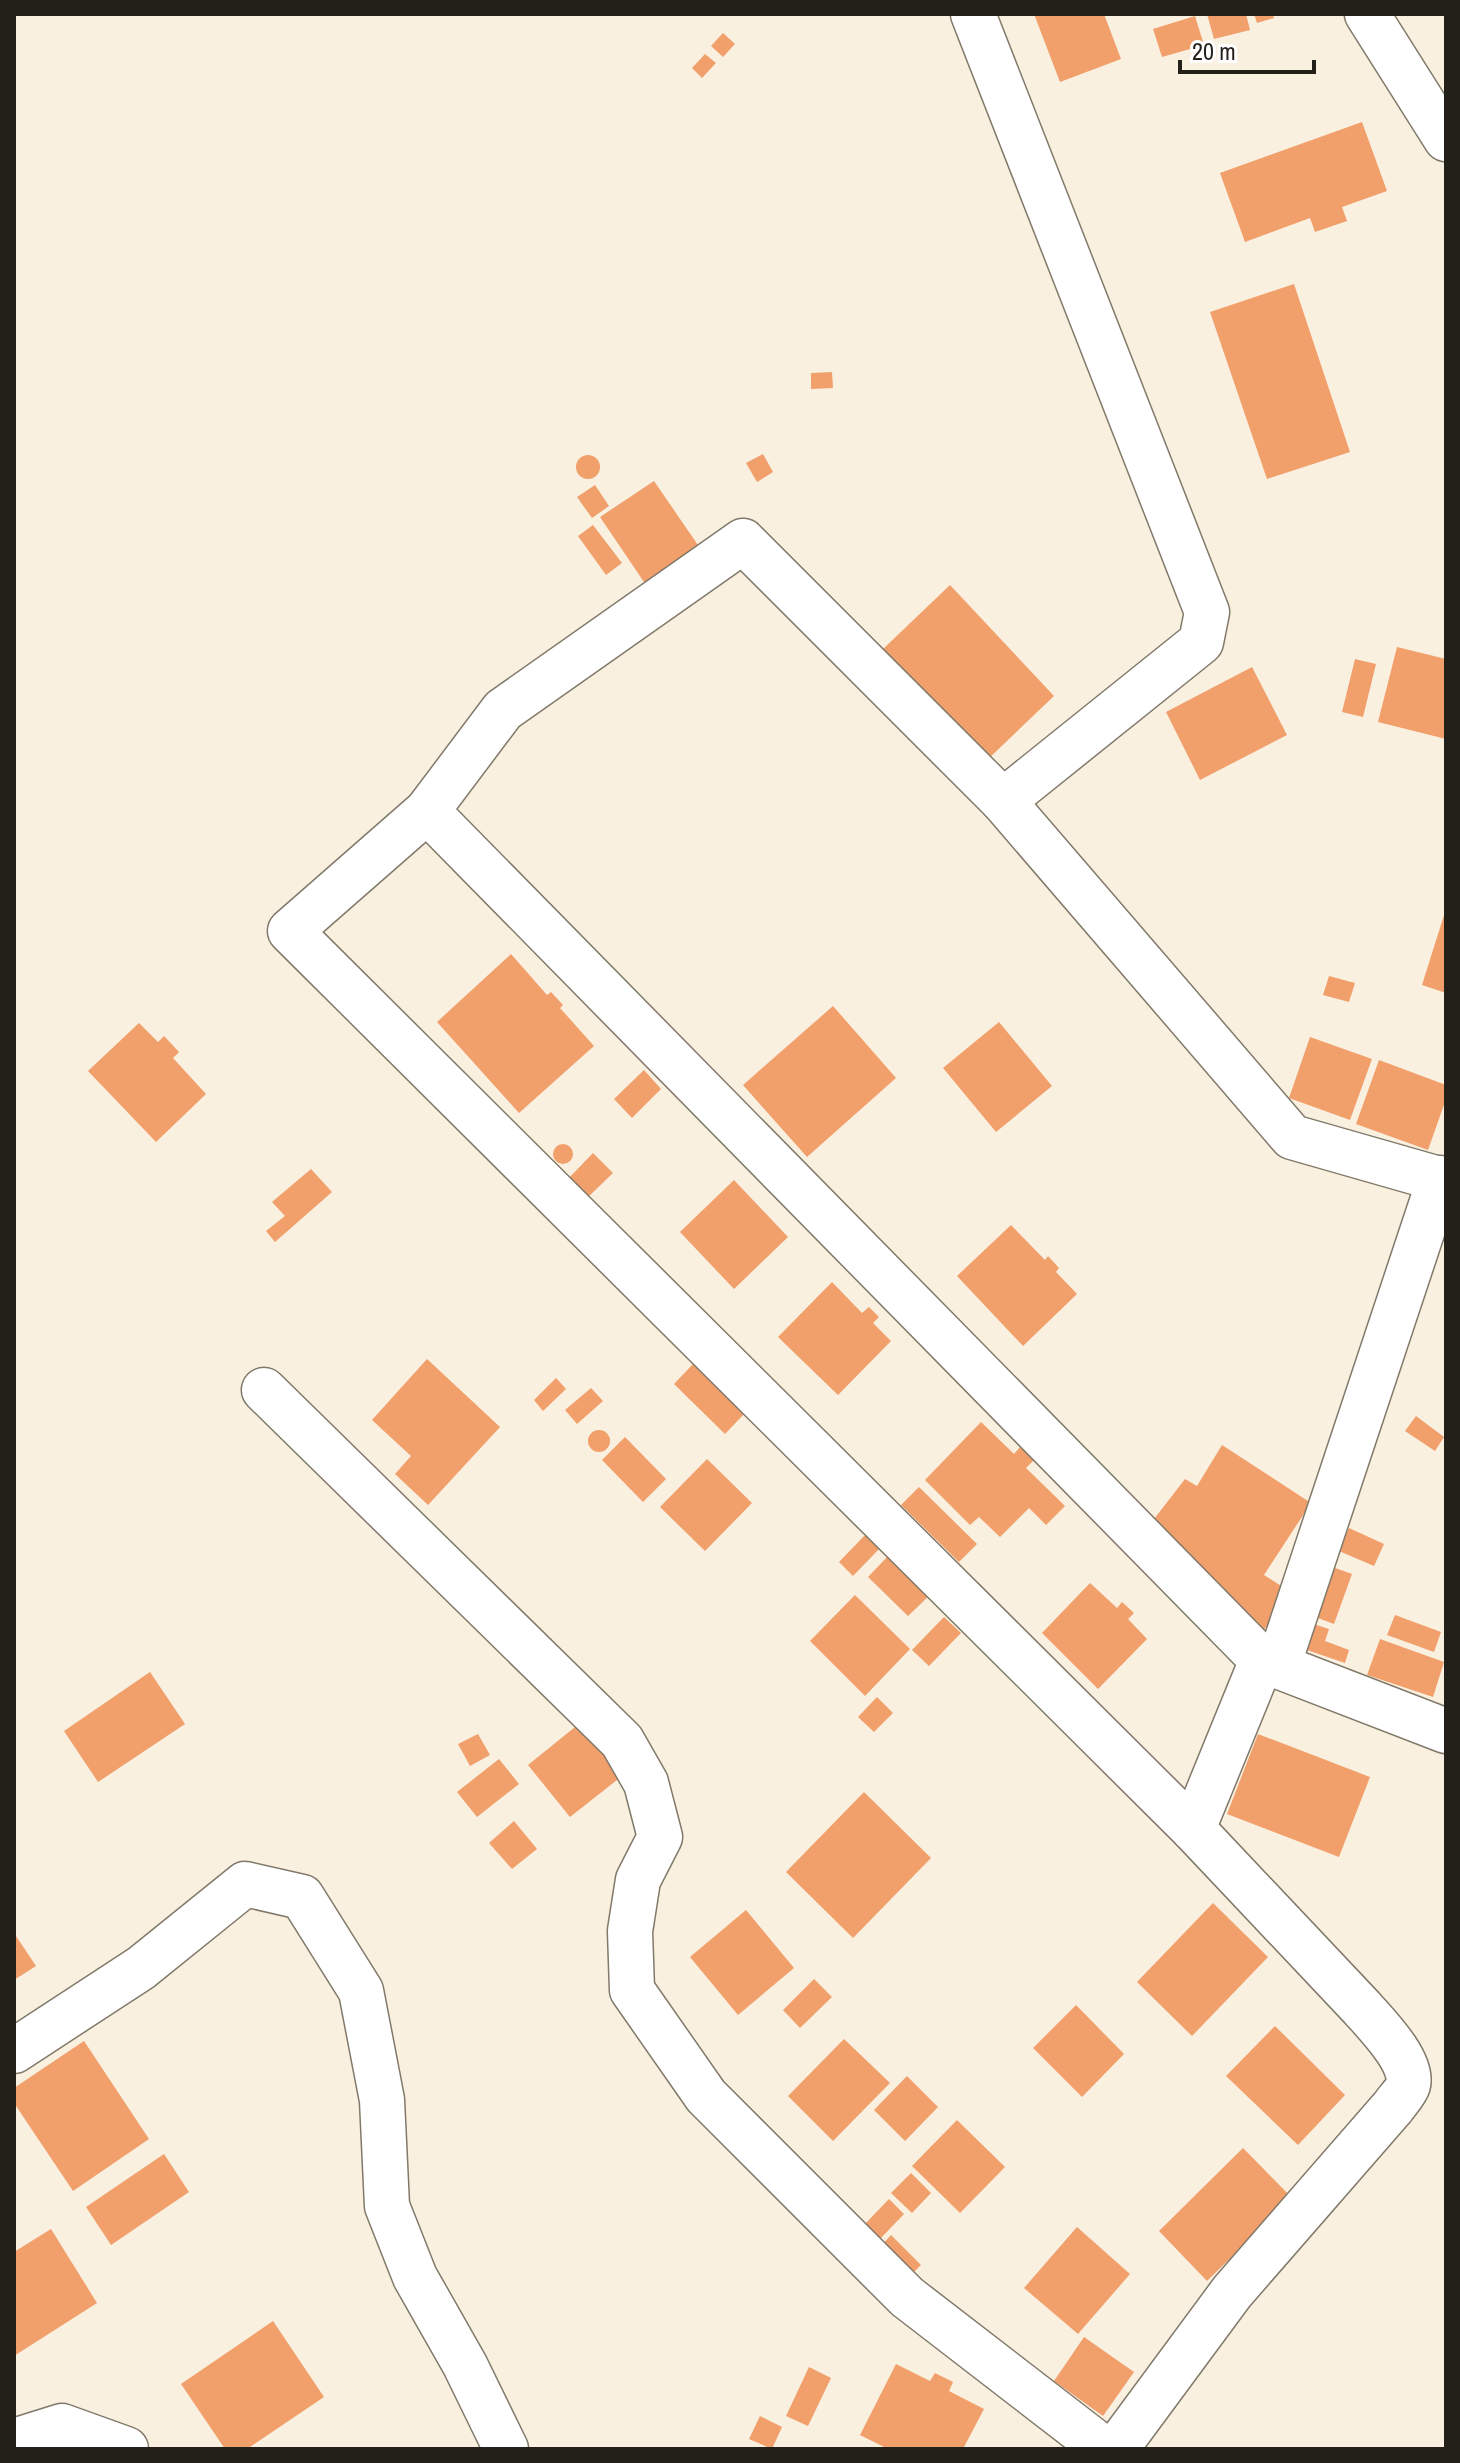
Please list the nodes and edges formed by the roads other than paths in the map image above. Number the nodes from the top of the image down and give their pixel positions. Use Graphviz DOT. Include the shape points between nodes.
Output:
graph roads {
  1 [pos="973,14"];
  2 [pos="1367,14"];
  3 [pos="1446,139"];
  4 [pos="1003,801"];
  5 [pos="427,811"];
  6 [pos="1443,1180"];
  7 [pos="264,1390"];
  8 [pos="1270,1663"];
  9 [pos="1446,1731"];
  10 [pos="1193,1829"];
  11 [pos="14,2051"];
  12 [pos="14,2441"];
  13 [pos="126,2449"];
  14 [pos="506,2449"];
  15 [pos="1104,2449"];
  16 [pos="1116,2449"];
  1 -- 4 [label="street" via="1207,612 1201,642"];
  2 -- 3 [label="street"];
  4 -- 5 [label="street" via="743,541 503,710"];
  4 -- 6 [label="street" via="1292,1137"];
  5 -- 8 [label="street"];
  5 -- 10 [label="street" via="290,931"];
  6 -- 8 [label="street"];
  7 -- 15 [label="street" via="622,1741 646,1783 660,1837 638,1880 630,1931 632,1990 706,2096 907,2297"];
  8 -- 9 [label="street"];
  8 -- 10 [label="street"];
  10 -- 16 [label="street" via="1385,2034 1407,2067 1408,2085 1232,2292"];
  11 -- 14 [label="street" via="141,1968 245,1884 302,1897 361,1991 382,2100 387,2206 415,2277"];
  12 -- 13 [label="street" via="62,2426"];
}
